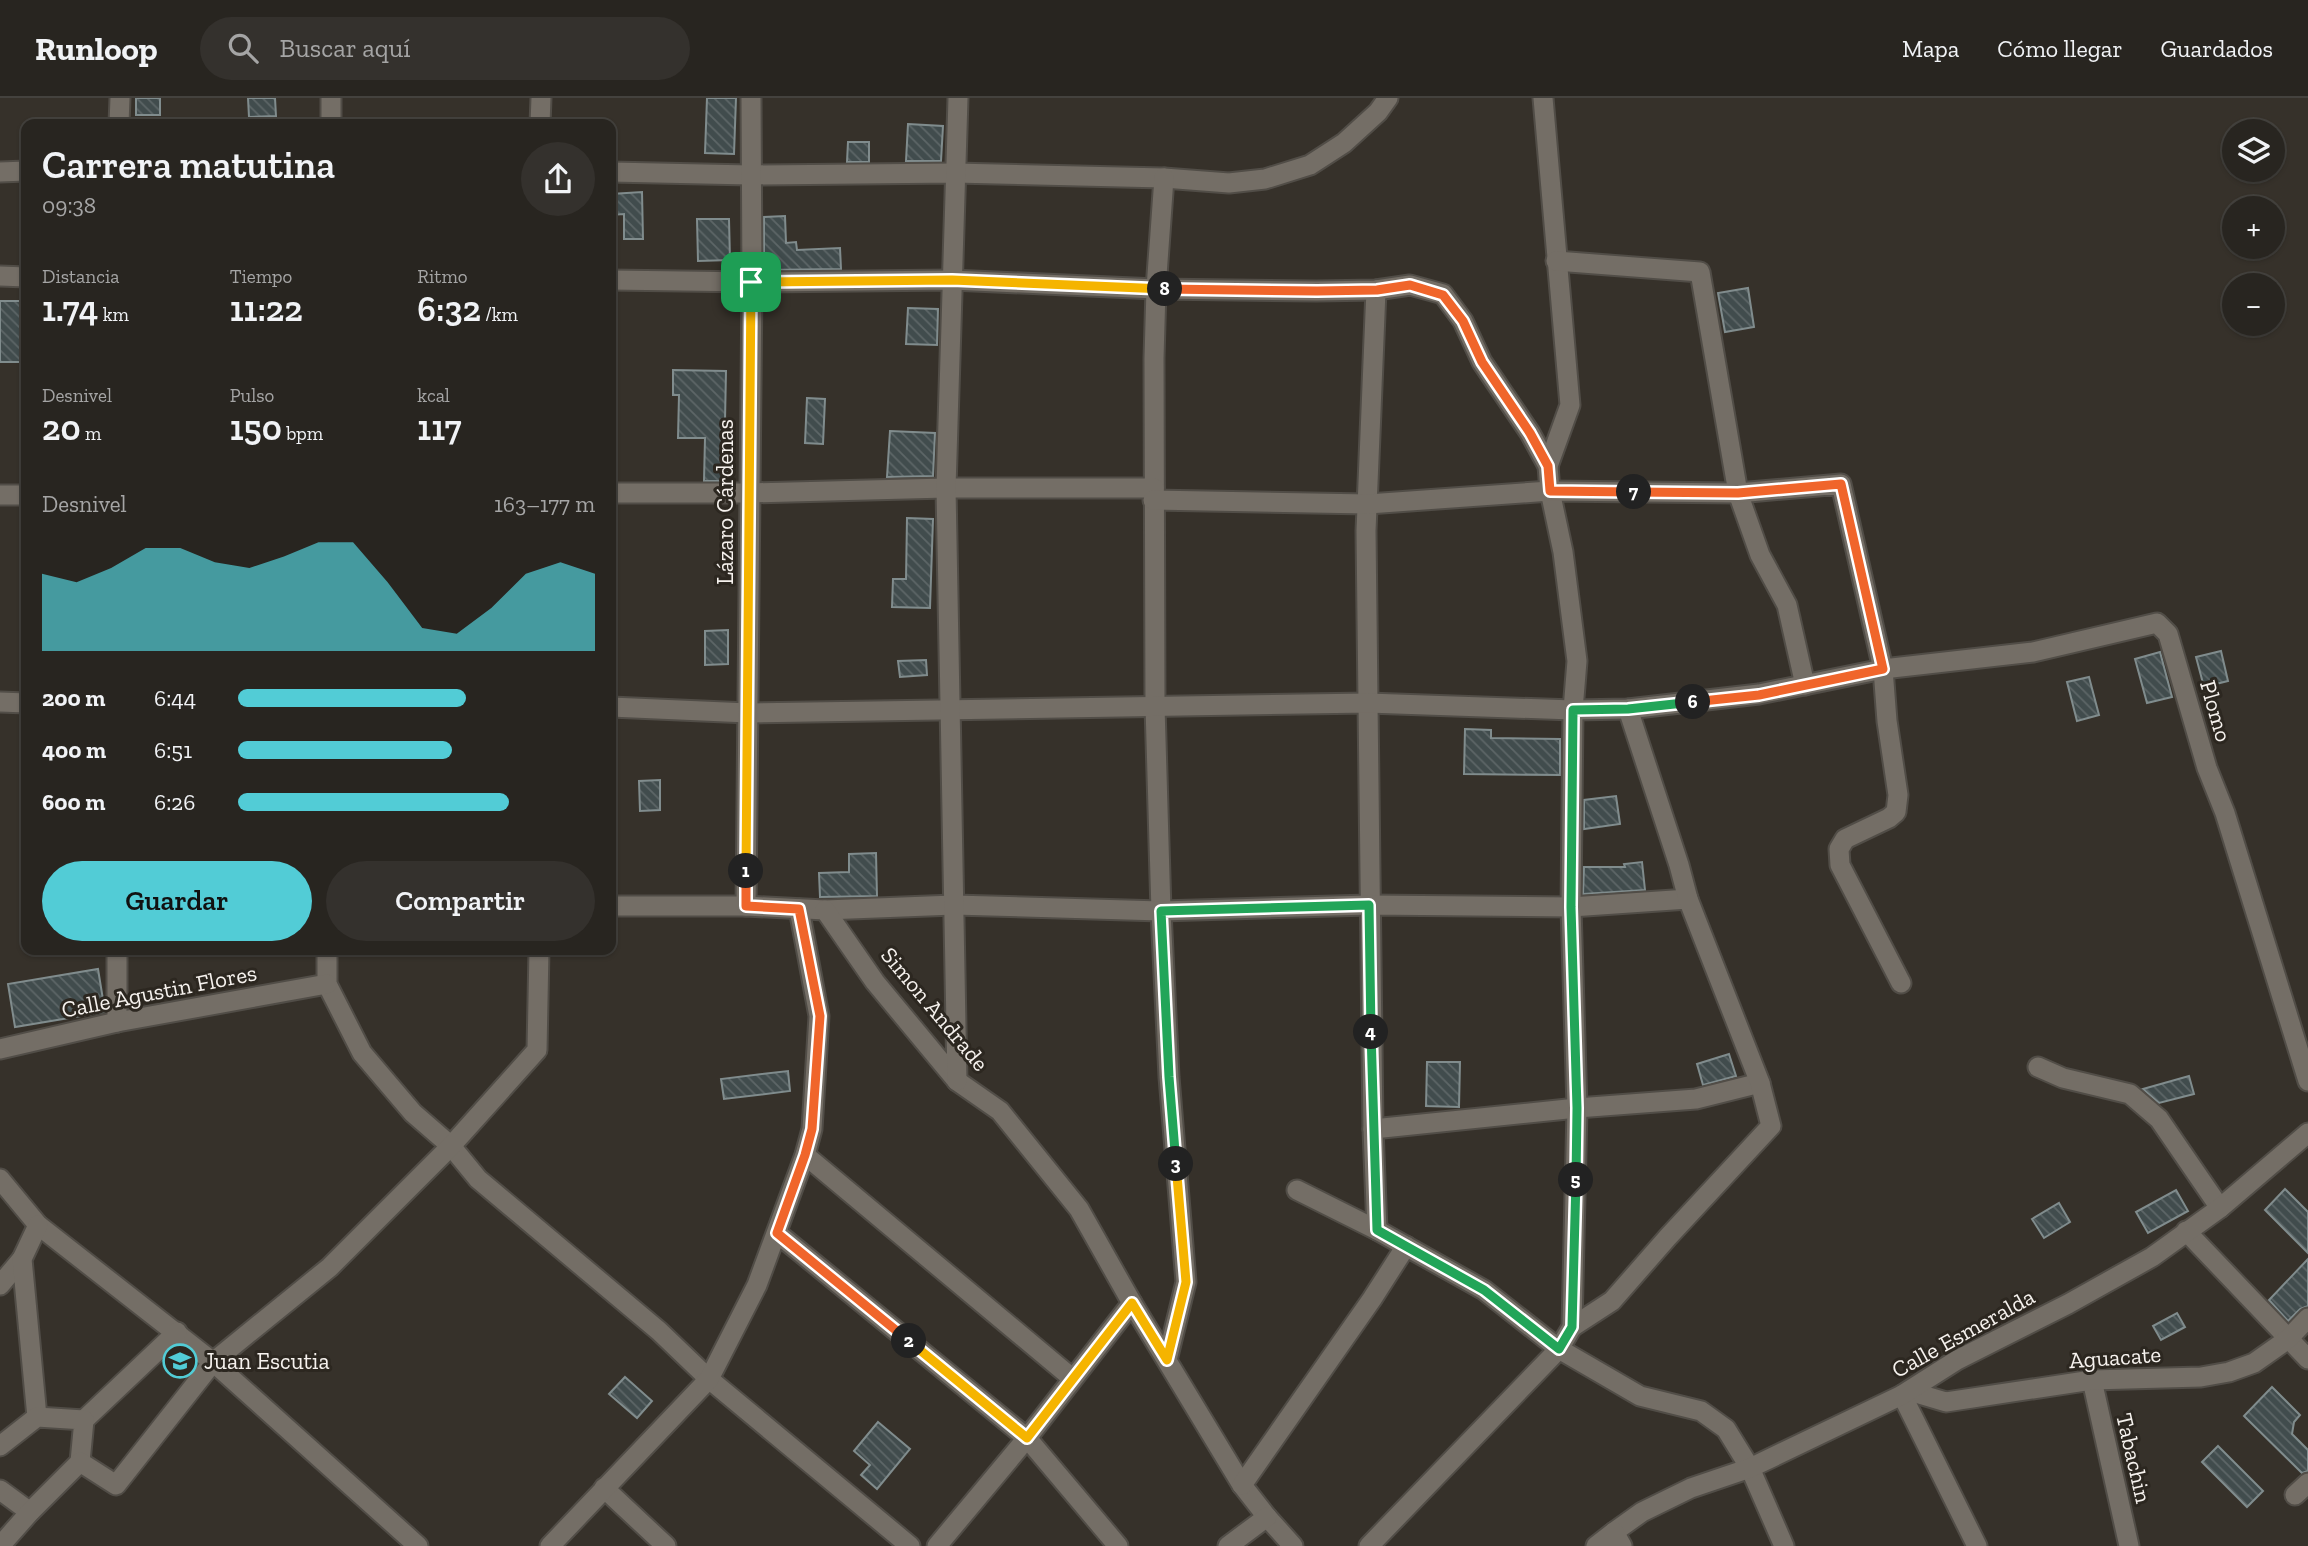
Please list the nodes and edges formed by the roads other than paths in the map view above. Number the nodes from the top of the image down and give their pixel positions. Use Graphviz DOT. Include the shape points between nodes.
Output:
graph roads {
  1 [pos="120,98"];
  2 [pos="331,98"];
  3 [pos="541,98"];
  4 [pos="751,98"];
  5 [pos="958,98"];
  6 [pos="1388,98"];
  7 [pos="1543,98"];
  8 [pos="119,119"];
  9 [pos="331,119"];
  10 [pos="540,119"];
  11 [pos="21,171"];
  12 [pos="0,172"];
  13 [pos="616,172"];
  14 [pos="955,173"];
  15 [pos="750,175"];
  16 [pos="1164,178"];
  17 [pos="1556,261"];
  18 [pos="0,276"];
  19 [pos="21,277"];
  20 [pos="616,280"];
  21 [pos="952,280"];
  22 [pos="751,282"];
  23 [pos="1156,289"];
  24 [pos="1377,290"];
  25 [pos="1548,466"];
  26 [pos="946,488"];
  27 [pos="1550,491"];
  28 [pos="616,493"];
  29 [pos="750,493"];
  30 [pos="1738,493"];
  31 [pos="1153,494"];
  32 [pos="0,495"];
  33 [pos="21,495"];
  34 [pos="1368,504"];
  35 [pos="1883,669"];
  36 [pos="1805,685"];
  37 [pos="0,702"];
  38 [pos="21,703"];
  39 [pos="1368,703"];
  40 [pos="1155,706"];
  41 [pos="616,707"];
  42 [pos="1628,709"];
  43 [pos="950,710"];
  44 [pos="1573,710"];
  45 [pos="748,713"];
  46 [pos="1688,899"];
  47 [pos="954,905"];
  48 [pos="1369,905"];
  49 [pos="616,906"];
  50 [pos="746,906"];
  51 [pos="1571,907"];
  52 [pos="799,909"];
  53 [pos="825,910"];
  54 [pos="1161,911"];
  55 [pos="117,955"];
  56 [pos="327,955"];
  57 [pos="540,955"];
  58 [pos="1901,983"];
  59 [pos="327,984"];
  60 [pos="117,1022"];
  61 [pos="0,1049"];
  62 [pos="2038,1067"];
  63 [pos="957,1081"];
  64 [pos="2308,1081"];
  65 [pos="1760,1083"];
  66 [pos="1577,1108"];
  67 [pos="1373,1129"];
  68 [pos="2308,1133"];
  69 [pos="451,1146"];
  70 [pos="805,1155"];
  71 [pos="0,1179"];
  72 [pos="1297,1190"];
  73 [pos="2220,1208"];
  74 [pos="38,1225"];
  75 [pos="1377,1230"];
  76 [pos="2186,1231"];
  77 [pos="777,1233"];
  78 [pos="1406,1246"];
  79 [pos="22,1259"];
  80 [pos="0,1284"];
  81 [pos="1132,1303"];
  82 [pos="2308,1318"];
  83 [pos="1572,1327"];
  84 [pos="177,1332"];
  85 [pos="2288,1339"];
  86 [pos="1559,1349"];
  87 [pos="2308,1359"];
  88 [pos="1167,1360"];
  89 [pos="213,1362"];
  90 [pos="1072,1378"];
  91 [pos="709,1379"];
  92 [pos="2092,1380"];
  93 [pos="1906,1393"];
  94 [pos="37,1417"];
  95 [pos="84,1420"];
  96 [pos="1027,1438"];
  97 [pos="0,1446"];
  98 [pos="80,1462"];
  99 [pos="1750,1468"];
  100 [pos="1242,1485"];
  101 [pos="604,1488"];
  102 [pos="0,1489"];
  103 [pos="30,1511"];
  104 [pos="1267,1517"];
  105 [pos="1618,1539"];
  106 [pos="0,1546"];
  107 [pos="418,1546"];
  108 [pos="550,1546"];
  109 [pos="666,1546"];
  110 [pos="910,1546"];
  111 [pos="937,1546"];
  112 [pos="1118,1546"];
  113 [pos="1227,1546"];
  114 [pos="1293,1546"];
  115 [pos="1369,1546"];
  116 [pos="1596,1546"];
  117 [pos="1784,1546"];
  118 [pos="1977,1546"];
  119 [pos="2129,1546"];
  1 -- 8 [label="street"];
  2 -- 9 [label="street"];
  3 -- 10 [label="street"];
  4 -- 15 [label="street, Lázaro Cárdenas"];
  5 -- 14 [label="street"];
  6 -- 16 [label="street" via="1344,143 1310,165 1265,179 1229,183"];
  7 -- 17 [label="street"];
  11 -- 12 [label="street"];
  13 -- 15 [label="street"];
  14 -- 15 [label="street"];
  14 -- 16 [label="street"];
  14 -- 21 [label="street"];
  15 -- 22 [label="street, Lázaro Cárdenas"];
  16 -- 23 [label="street"];
  17 -- 25 [label="street" via="1570,405"];
  17 -- 30 [label="street" via="1700,272"];
  18 -- 19 [label="street"];
  20 -- 22 [label="street"];
  21 -- 22 [label="street"];
  21 -- 23 [label="street"];
  21 -- 26 [label="street"];
  22 -- 29 [label="street, Lázaro Cárdenas"];
  23 -- 24 [label="street"];
  23 -- 31 [label="street"];
  24 -- 25 [label="street" via="1410,285 1443,295"];
  24 -- 34 [label="street"];
  25 -- 27 [label="street"];
  26 -- 29 [label="street"];
  26 -- 31 [label="street"];
  26 -- 43 [label="street"];
  27 -- 30 [label="street"];
  27 -- 34 [label="street"];
  27 -- 44 [label="street" via="1577,661"];
  28 -- 29 [label="street"];
  29 -- 45 [label="street, Lázaro Cárdenas"];
  30 -- 35 [label="street" via="1841,484"];
  30 -- 36 [label="street" via="1760,555 1787,605"];
  31 -- 34 [label="street"];
  31 -- 40 [label="street"];
  32 -- 33 [label="street"];
  34 -- 39 [label="street"];
  35 -- 36 [label="street"];
  35 -- 58 [label="street" via="1896,812 1845,839 1839,849 1840,865"];
  35 -- 64 [label="street, Plomo" via="2034,652 2157,622 2168,634"];
  36 -- 42 [label="street" via="1759,695"];
  37 -- 38 [label="street"];
  39 -- 40 [label="street"];
  39 -- 44 [label="street"];
  39 -- 48 [label="street"];
  40 -- 43 [label="street"];
  40 -- 54 [label="street"];
  41 -- 45 [label="street"];
  42 -- 44 [label="street"];
  42 -- 46 [label="street"];
  43 -- 45 [label="street"];
  43 -- 47 [label="street"];
  44 -- 51 [label="street"];
  45 -- 50 [label="street, Lázaro Cárdenas"];
  46 -- 51 [label="street"];
  46 -- 65 [label="street"];
  47 -- 53 [label="street"];
  47 -- 54 [label="street"];
  47 -- 63 [label="street"];
  48 -- 51 [label="street"];
  48 -- 54 [label="street"];
  48 -- 67 [label="street"];
  49 -- 50 [label="street"];
  50 -- 52 [label="street"];
  51 -- 66 [label="street"];
  52 -- 53 [label="street"];
  52 -- 70 [label="street" via="820,1016 812,1129"];
  53 -- 63 [label="street, Simon Andrade" via="875,982"];
  54 -- 88 [label="street" via="1186,1282"];
  55 -- 60 [label="street"];
  56 -- 59 [label="street"];
  57 -- 69 [label="street" via="537,1050"];
  59 -- 60 [label="street, Calle Agustin Flores"];
  59 -- 69 [label="street" via="362,1053 413,1113"];
  60 -- 61 [label="street, Calle Agustin Flores"];
  62 -- 73 [label="street" via="2063,1079 2134,1084"];
  63 -- 81 [label="street, Simon Andrade" via="1000,1111 1079,1209"];
  65 -- 66 [label="street" via="1696,1099"];
  65 -- 83 [label="street" via="1771,1126 1612,1301"];
  66 -- 67 [label="street"];
  66 -- 83 [label="street"];
  67 -- 75 [label="street"];
  68 -- 73 [label="street, Calle Esmeralda"];
  69 -- 89 [label="street" via="330,1266"];
  69 -- 91 [label="street" via="478,1179 659,1331"];
  70 -- 77 [label="street"];
  70 -- 90 [label="street"];
  71 -- 74 [label="street"];
  72 -- 75 [label="street"];
  73 -- 76 [label="street, Calle Esmeralda"];
  74 -- 79 [label="street"];
  74 -- 84 [label="street"];
  75 -- 78 [label="street"];
  76 -- 85 [label="street"];
  76 -- 93 [label="street, Calle Esmeralda" via="2152,1256 1956,1360"];
  77 -- 91 [label="street" via="757,1285"];
  77 -- 96 [label="street"];
  78 -- 86 [label="street" via="1484,1290"];
  78 -- 100 [label="street"];
  79 -- 80 [label="street"];
  79 -- 94 [label="street"];
  81 -- 88 [label="street, Simon Andrade"];
  81 -- 90 [label="street"];
  82 -- 85 [label="street, Aguacate"];
  83 -- 86 [label="street"];
  84 -- 89 [label="street"];
  84 -- 95 [label="street"];
  85 -- 87 [label="street"];
  85 -- 92 [label="street, Aguacate" via="2254,1363 2229,1372"];
  86 -- 99 [label="street" via="1640,1396 1701,1411 1726,1429"];
  86 -- 115 [label="street"];
  88 -- 100 [label="street, Simon Andrade"];
  89 -- 98 [label="street" via="116,1485"];
  89 -- 107 [label="street"];
  90 -- 96 [label="street"];
  91 -- 101 [label="street"];
  91 -- 110 [label="street"];
  92 -- 93 [label="street, Aguacate" via="1946,1402"];
  92 -- 119 [label="street, Tabachin"];
  93 -- 99 [label="street, Calle Esmeralda"];
  93 -- 118 [label="street"];
  94 -- 95 [label="street"];
  94 -- 97 [label="street"];
  95 -- 98 [label="street"];
  96 -- 111 [label="street"];
  96 -- 112 [label="street"];
  98 -- 103 [label="street"];
  99 -- 105 [label="street, Calle Esmeralda" via="1691,1488 1642,1512"];
  99 -- 117 [label="street"];
  100 -- 104 [label="street, Simon Andrade"];
  101 -- 108 [label="street"];
  101 -- 109 [label="street"];
  102 -- 103 [label="street"];
  103 -- 106 [label="street"];
  104 -- 113 [label="street"];
  104 -- 114 [label="street, Simon Andrade"];
  105 -- 116 [label="street, Calle Esmeralda"];
}
